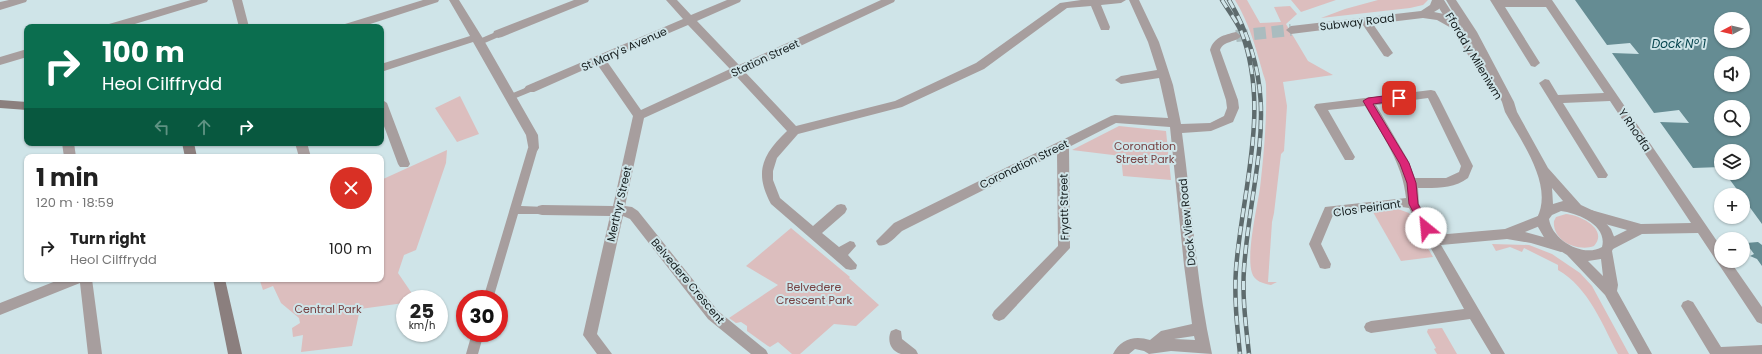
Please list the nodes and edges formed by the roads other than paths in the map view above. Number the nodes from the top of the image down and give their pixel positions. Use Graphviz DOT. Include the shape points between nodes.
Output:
graph roads {
  1 [pos="22,0"];
  2 [pos="203,0"];
  3 [pos="238,0"];
  4 [pos="434,0"];
  5 [pos="454,0"];
  6 [pos="584,0"];
  7 [pos="671,0"];
  8 [pos="736,0"];
  9 [pos="890,0"];
  10 [pos="1121,0"];
  11 [pos="1134,0"];
  12 [pos="1438,0"];
  13 [pos="1451,0"];
  14 [pos="1496,2"];
  15 [pos="1548,2"];
  16 [pos="1095,3"];
  17 [pos="0,6"];
  18 [pos="1423,14"];
  19 [pos="690,20"];
  20 [pos="1366,21"];
  21 [pos="123,24"];
  22 [pos="243,24"];
  23 [pos="358,24"];
  24 [pos="1457,26"];
  25 [pos="1105,27"];
  26 [pos="1290,30"];
  27 [pos="498,34"];
  28 [pos="1236,36"];
  29 [pos="478,39"];
  30 [pos="1388,53"];
  31 [pos="24,54"];
  32 [pos="600,60"];
  33 [pos="0,61"];
  34 [pos="1535,63"];
  35 [pos="384,67"];
  36 [pos="738,70"];
  37 [pos="1163,73"];
  38 [pos="1121,80"];
  39 [pos="1545,82"];
  40 [pos="530,89"];
  41 [pos="511,97"];
  42 [pos="1613,98"];
  43 [pos="1555,99"];
  44 [pos="1368,101"];
  45 [pos="0,104"];
  46 [pos="24,106"];
  47 [pos="384,111"];
  48 [pos="1510,112"];
  49 [pos="639,116"];
  50 [pos="1176,126"];
  51 [pos="794,131"];
  52 [pos="1063,145"];
  53 [pos="533,148"];
  54 [pos="1349,157"];
  55 [pos="404,164"];
  56 [pos="1544,171"];
  57 [pos="1602,175"];
  58 [pos="1411,183"];
  59 [pos="1413,204"];
  60 [pos="841,209"];
  61 [pos="1577,209"];
  62 [pos="514,210"];
  63 [pos="542,210"];
  64 [pos="617,210"];
  65 [pos="1545,215"];
  66 [pos="1591,215"];
  67 [pos="1701,228"];
  68 [pos="1641,229"];
  69 [pos="813,234"];
  70 [pos="1506,234"];
  71 [pos="1433,240"];
  72 [pos="882,241"];
  73 [pos="850,246"];
  74 [pos="1608,248"];
  75 [pos="1714,248"];
  76 [pos="1566,249"];
  77 [pos="839,255"];
  78 [pos="1325,264"];
  79 [pos="851,265"];
  80 [pos="1728,268"];
  81 [pos="68,282"];
  82 [pos="86,282"];
  83 [pos="220,282"];
  84 [pos="491,290"];
  85 [pos="1610,291"];
  86 [pos="1688,306"];
  87 [pos="0,309"];
  88 [pos="1474,313"];
  89 [pos="999,315"];
  90 [pos="1762,318"];
  91 [pos="1371,327"];
  92 [pos="1200,329"];
  93 [pos="896,335"];
  94 [pos="475,342"];
  95 [pos="1204,350"];
  96 [pos="1149,351"];
  97 [pos="1762,351"];
  98 [pos="1718,353"];
  99 [pos="95,354"];
  100 [pos="235,354"];
  101 [pos="472,354"];
  102 [pos="605,354"];
  103 [pos="761,354"];
  104 [pos="911,354"];
  105 [pos="1120,354"];
  106 [pos="1498,354"];
  107 [pos="1645,354"];
  1 -- 17 [label="street"];
  2 -- 21 [label="street"];
  3 -- 22 [label="street"];
  4 -- 23 [label="street"];
  5 -- 29 [label="street"];
  6 -- 27 [label="street"];
  7 -- 19 [label="street"];
  8 -- 19 [label="street, St Mary's Avenue"];
  9 -- 36 [label="street, Station Street"];
  10 -- 16 [label="street"];
  11 -- 37 [label="street, Dock View Road" via="1149,31"];
  12 -- 18 [label="street" via="1435,7"];
  12 -- 24 [label="street, Ffordd y Mileniwm"];
  13 -- 48 [label="street, Ffordd y Mileniwm" via="1472,32 1508,102"];
  14 -- 15 [label="street"];
  14 -- 34 [label="street"];
  15 -- 42 [label="street, Y Rhodfa"];
  16 -- 25 [label="street"];
  16 -- 51 [label="street" via="1064,5 980,66 898,104"];
  18 -- 20 [label="street, Subway Road"];
  18 -- 24 [label="street, Subway Road"];
  19 -- 32 [label="street, St Mary's Avenue"];
  19 -- 36 [label="street"];
  20 -- 26 [label="street, Subway Road"];
  20 -- 30 [label="street"];
  24 -- 48 [label="street, Ffordd y Mileniwm"];
  27 -- 29 [label="street"];
  28 -- 50 [label="street" via="1224,39 1215,50 1232,100 1230,119 1211,127"];
  29 -- 35 [label="street"];
  29 -- 41 [label="street"];
  31 -- 33 [label="street"];
  32 -- 40 [label="street, St Mary's Avenue"];
  32 -- 49 [label="street"];
  36 -- 49 [label="street, Station Street"];
  36 -- 51 [label="street"];
  37 -- 38 [label="street"];
  37 -- 50 [label="street, Dock View Road"];
  39 -- 43 [label="street"];
  40 -- 41 [label="street, St Mary's Avenue"];
  41 -- 53 [label="street" via="532,135"];
  42 -- 43 [label="street"];
  42 -- 67 [label="street, Y Rhodfa"];
  43 -- 57 [label="street"];
  44 -- 54 [label="street" via="1320,107"];
  44 -- 58 [label="street" via="1404,163"];
  44 -- 58 [label="street" via="1431,94 1438,104 1467,166 1463,175 1454,181 1439,184"];
  45 -- 46 [label="main road"];
  47 -- 55 [label="street"];
  48 -- 56 [label="street, Ffordd y Mileniwm"];
  49 -- 64 [label="street, Merthyr Street"];
  50 -- 52 [label="street, Coronation Street" via="1115,119"];
  50 -- 92 [label="street, Dock View Road" via="1194,296"];
  51 -- 69 [label="street" via="771,158 766,175 767,187 775,201"];
  52 -- 72 [label="street, Coronation Street" via="898,227"];
  52 -- 89 [label="street, Fryatt Street" via="1064,248"];
  53 -- 62 [label="street"];
  56 -- 61 [label="street, Ffordd y Mileniwm"];
  56 -- 65 [label="street, Ffordd y Mileniwm" via="1547,200"];
  58 -- 59 [label="street"];
  59 -- 71 [label="street"];
  59 -- 78 [label="street, Clos Peiriant" via="1402,202 1329,211 1315,244"];
  60 -- 69 [label="street"];
  61 -- 65 [label="street" via="1560,206 1552,208"];
  61 -- 66 [label="street"];
  62 -- 63 [label="street"];
  62 -- 84 [label="street"];
  63 -- 64 [label="street, Belvedere Crescent"];
  64 -- 102 [label="street, Merthyr Street" via="590,335"];
  64 -- 103 [label="street, Belvedere Crescent" via="625,210 634,215 713,315"];
  65 -- 70 [label="street"];
  65 -- 76 [label="street" via="1544,226 1547,233"];
  66 -- 68 [label="street"];
  66 -- 74 [label="street" via="1606,230 1610,238"];
  67 -- 68 [label="street"];
  67 -- 75 [label="street, Y Rhodfa"];
  68 -- 74 [label="street"];
  69 -- 77 [label="street"];
  70 -- 71 [label="street"];
  70 -- 76 [label="street" via="1531,238"];
  71 -- 88 [label="street"];
  73 -- 77 [label="street"];
  74 -- 76 [label="street" via="1599,255 1590,256"];
  74 -- 85 [label="street"];
  76 -- 85 [label="street"];
  77 -- 79 [label="street"];
  80 -- 90 [label="street"];
  81 -- 87 [label="street"];
  82 -- 99 [label="street"];
  83 -- 100 [label="main road"];
  85 -- 107 [label="street"];
  86 -- 98 [label="street"];
  88 -- 91 [label="street"];
  88 -- 106 [label="street"];
  92 -- 95 [label="street, Dock View Road"];
  92 -- 96 [label="street" via="1178,332 1161,338 1154,342"];
  93 -- 104 [label="street" via="895,341"];
  94 -- 101 [label="street"];
  95 -- 96 [label="street" via="1171,345"];
  96 -- 105 [label="street" via="1146,345 1135,343 1127,346"];
  97 -- 98 [label="street"];
}
